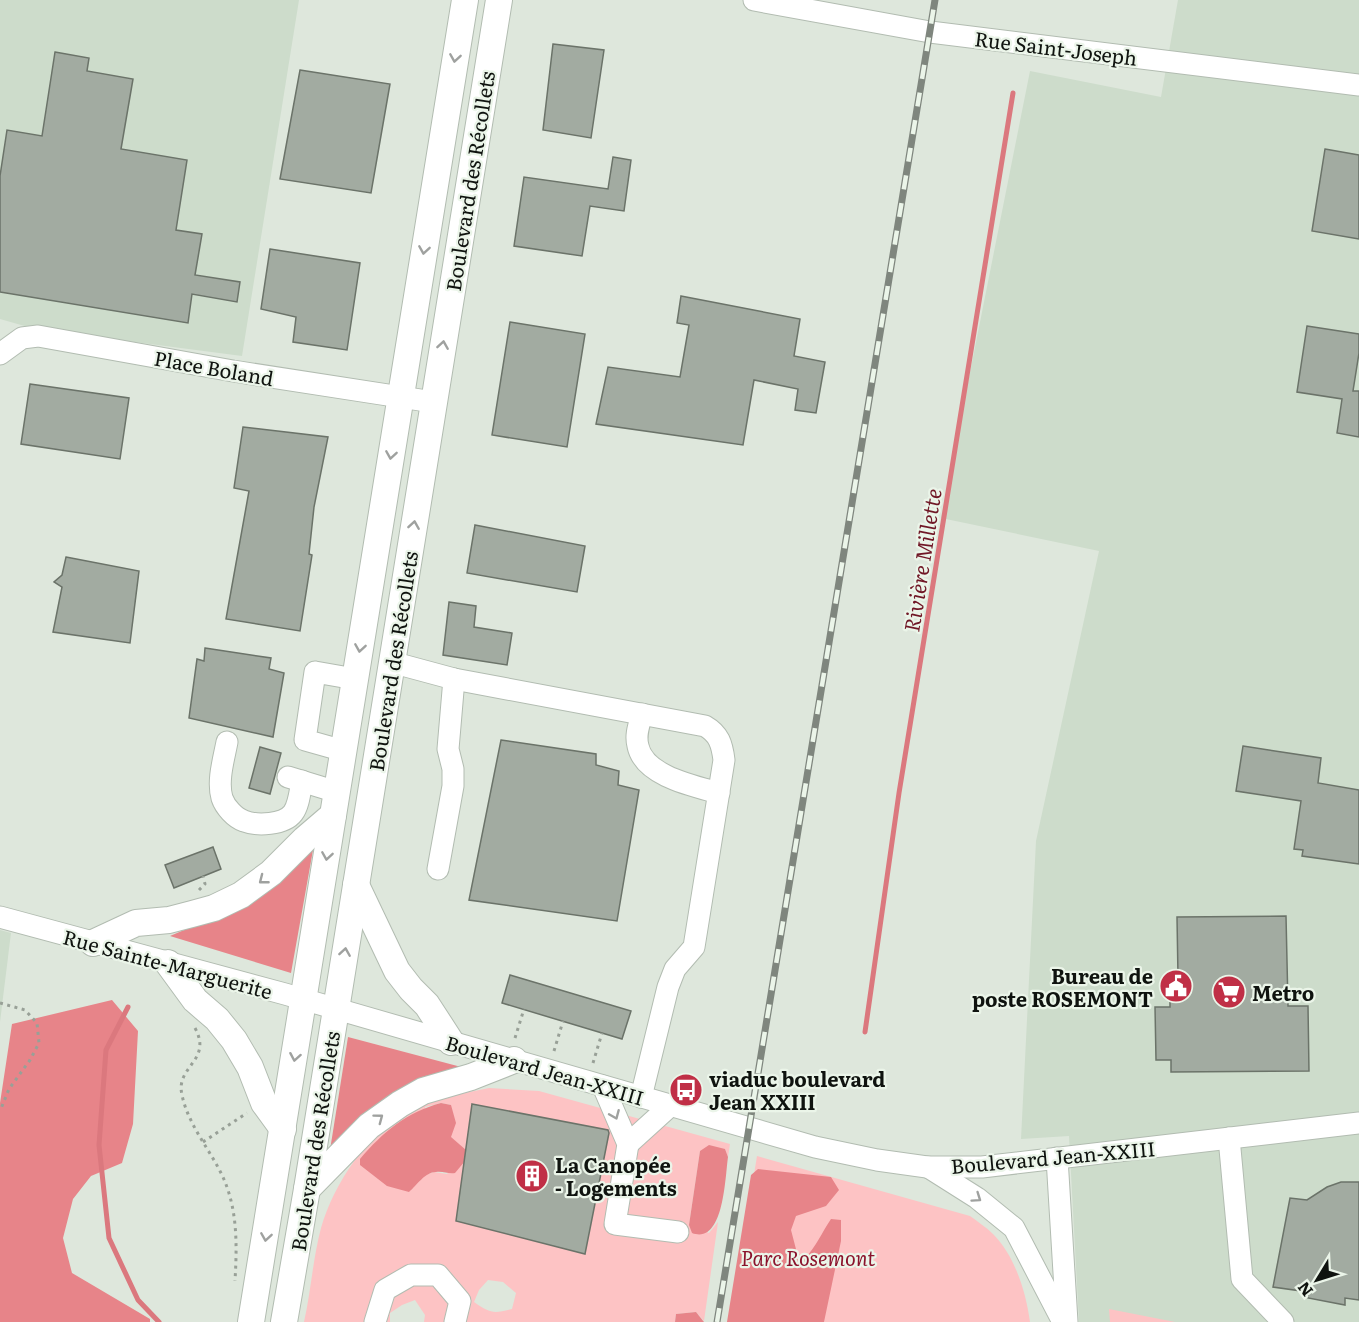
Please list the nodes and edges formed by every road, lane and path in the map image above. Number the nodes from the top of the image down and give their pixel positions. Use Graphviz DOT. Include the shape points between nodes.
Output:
graph roads {
  1 [pos="465,0"];
  2 [pos="499,0"];
  3 [pos="754,0"];
  4 [pos="825,6"];
  5 [pos="1359,85"];
  6 [pos="0,354"];
  7 [pos="401,397"];
  8 [pos="434,402"];
  9 [pos="391,662"];
  10 [pos="356,679"];
  11 [pos="454,679"];
  12 [pos="642,714"];
  13 [pos="227,742"];
  14 [pos="344,751"];
  15 [pos="719,793"];
  16 [pos="335,803"];
  17 [pos="438,869"];
  18 [pos="203,876"];
  19 [pos="356,885"];
  20 [pos="193,893"];
  21 [pos="0,917"];
  22 [pos="93,943"];
  23 [pos="168,963"];
  24 [pos="304,1000"];
  25 [pos="0,1003"];
  26 [pos="335,1009"];
  27 [pos="524,1009"];
  28 [pos="563,1021"];
  29 [pos="192,1024"];
  30 [pos="602,1033"];
  31 [pos="451,1042"];
  32 [pos="515,1049"];
  33 [pos="554,1051"];
  34 [pos="593,1063"];
  35 [pos="603,1086"];
  36 [pos="641,1097"];
  37 [pos="671,1105"];
  38 [pos="0,1111"];
  39 [pos="249,1112"];
  40 [pos="1359,1123"];
  41 [pos="283,1129"];
  42 [pos="1229,1138"];
  43 [pos="203,1142"];
  44 [pos="628,1144"];
  45 [pos="1057,1158"];
  46 [pos="927,1167"];
  47 [pos="307,1189"];
  48 [pos="678,1232"];
  49 [pos="235,1286"];
  50 [pos="251,1322"];
  51 [pos="284,1322"];
  52 [pos="375,1322"];
  53 [pos="456,1322"];
  54 [pos="1065,1322"];
  55 [pos="1283,1322"];
  1 -- 7 [label="main road, Boulevard des Récollets, one-way"];
  8 -- 2 [label="main road, Boulevard des Récollets, one-way"];
  3 -- 4 [label="street, Rue Saint-Joseph"];
  4 -- 5 [label="street, Rue Saint-Joseph" via="930,32"];
  6 -- 7 [label="street, Place Boland" via="22,338 38,336"];
  7 -- 8 [label="street, Place Boland"];
  7 -- 10 [label="main road, Boulevard des Récollets, one-way"];
  9 -- 8 [label="main road, Boulevard des Récollets, one-way"];
  9 -- 11 [label="street"];
  9 -- 19 [label="main road, Boulevard des Récollets"];
  10 -- 14 [label="main road, Boulevard des Récollets"];
  10 -- 14 [label="street" via="315,672 305,740"];
  11 -- 12 [label="street"];
  11 -- 17 [label="street" via="448,749 453,786"];
  12 -- 15 [label="street" via="638,749 648,762 676,781"];
  12 -- 15 [label="street" via="705,726 716,732 724,760"];
  13 -- 16 [label="street" via="222,797 243,821 264,823 288,818 294,812 295,779"];
  14 -- 16 [label="main road, Boulevard des Récollets"];
  15 -- 36 [label="street" via="694,947 675,969 668,987"];
  16 -- 22 [label="main road, one-way" via="271,873 241,895 192,914 136,923"];
  16 -- 24 [label="main road, Boulevard des Récollets, one-way"];
  18 -- 20 [label="path" via="205,884"];
  26 -- 19 [label="main road, Boulevard des Récollets, one-way"];
  19 -- 31 [label="main road" via="397,971 427,1005"];
  21 -- 22 [label="street, Rue Sainte-Marguerite"];
  22 -- 23 [label="street, Rue Sainte-Marguerite"];
  23 -- 24 [label="street, Rue Sainte-Marguerite"];
  23 -- 41 [label="main road" via="195,1000 234,1040 264,1103"];
  24 -- 26 [label="street, Rue Sainte-Marguerite"];
  24 -- 41 [label="main road, Boulevard des Récollets, one-way"];
  25 -- 38 [label="path" via="25,1010 37,1023 39,1043 9,1089"];
  26 -- 31 [label="street, Boulevard Jean-XXIII"];
  26 -- 47 [label="main road, Boulevard des Récollets"];
  27 -- 32 [label="path"];
  28 -- 33 [label="path"];
  29 -- 43 [label="path" via="200,1040 200,1052 184,1075 181,1091"];
  30 -- 34 [label="path"];
  31 -- 32 [label="street, Boulevard Jean-XXIII"];
  32 -- 35 [label="street, Boulevard Jean-XXIII"];
  47 -- 32 [label="main road, one-way" via="362,1132 400,1104 423,1091 471,1077"];
  35 -- 36 [label="street, Boulevard Jean-XXIII"];
  35 -- 44 [label="street, one-way"];
  36 -- 37 [label="street, Boulevard Jean-XXIII"];
  37 -- 44 [label="street"];
  37 -- 46 [label="street, Boulevard Jean-XXIII" via="835,1151"];
  39 -- 43 [label="path"];
  40 -- 42 [label="street, Boulevard Jean-XXIII"];
  41 -- 50 [label="main road, Boulevard des Récollets, one-way"];
  42 -- 45 [label="street, Boulevard Jean-XXIII"];
  42 -- 55 [label="street" via="1242,1279"];
  43 -- 49 [label="path" via="222,1175 234,1213"];
  44 -- 48 [label="street" via="615,1224"];
  45 -- 46 [label="street, Boulevard Jean-XXIII" via="982,1167"];
  45 -- 54 [label="street"];
  46 -- 54 [label="street, one-way" via="977,1198 1014,1228"];
  47 -- 51 [label="main road, Boulevard des Récollets"];
  52 -- 53 [label="street" via="385,1290 411,1275 438,1275 460,1301"];
}
